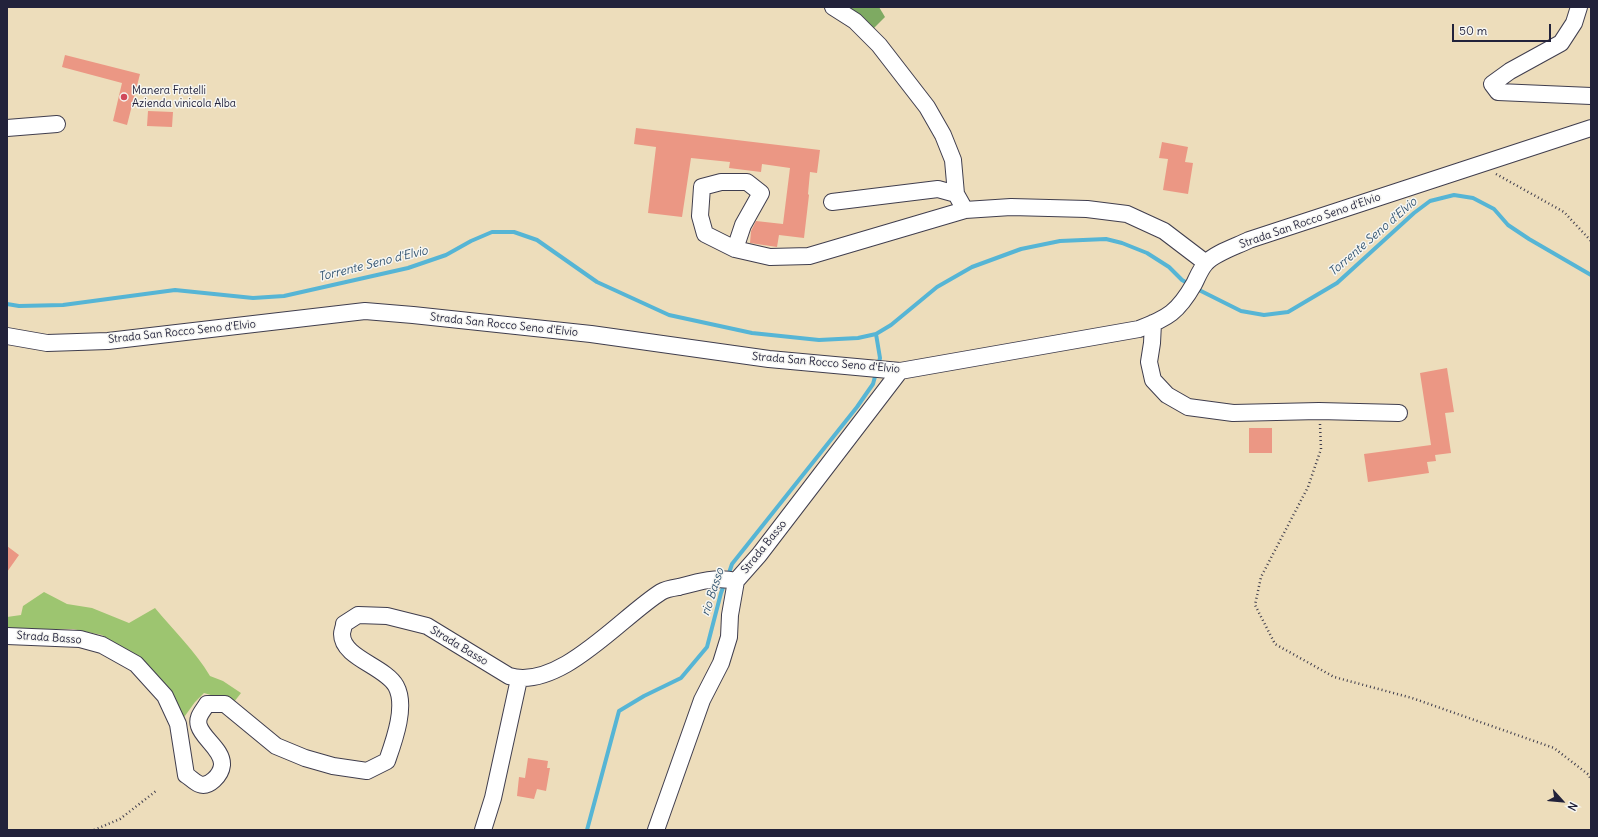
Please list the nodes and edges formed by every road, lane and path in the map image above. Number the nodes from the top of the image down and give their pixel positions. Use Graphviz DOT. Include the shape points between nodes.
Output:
graph roads {
  1 [pos="833,7"];
  2 [pos="1579,7"];
  3 [pos="1591,96"];
  4 [pos="57,124"];
  5 [pos="7,128"];
  6 [pos="1591,128"];
  7 [pos="1480,165"];
  8 [pos="956,194"];
  9 [pos="832,202"];
  10 [pos="965,210"];
  11 [pos="1591,241"];
  12 [pos="735,249"];
  13 [pos="1203,267"];
  14 [pos="1157,322"];
  15 [pos="7,336"];
  16 [pos="893,371"];
  17 [pos="1319,411"];
  18 [pos="1399,412"];
  19 [pos="728,580"];
  20 [pos="7,636"];
  21 [pos="519,679"];
  22 [pos="1591,780"];
  23 [pos="156,791"];
  24 [pos="94,830"];
  25 [pos="483,830"];
  26 [pos="656,830"];
  1 -- 8 [label="street" via="856,21 879,45 927,107 943,135 953,160"];
  2 -- 3 [label="street" via="1574,23 1561,43 1492,84 1498,92"];
  4 -- 5 [label="street"];
  6 -- 7 [label="street, Strada San Rocco Seno d'Elvio"];
  7 -- 11 [label="path" via="1564,212"];
  7 -- 13 [label="street, Strada San Rocco Seno d'Elvio" via="1249,240 1218,255"];
  8 -- 9 [label="street" via="938,189"];
  8 -- 10 [label="street"];
  10 -- 12 [label="street" via="809,256 770,257"];
  10 -- 13 [label="street" via="1011,207 1087,209 1127,214 1164,231"];
  12 -- 12 [label="street" via="705,234 700,216 702,187 721,182 747,182 761,193 743,225"];
  13 -- 14 [label="street, Strada San Rocco Seno d'Elvio" via="1182,303"];
  14 -- 16 [label="street, Strada San Rocco Seno d'Elvio" via="1138,329"];
  14 -- 17 [label="street" via="1149,362 1154,380 1167,395 1188,406 1233,413"];
  15 -- 16 [label="street, Strada San Rocco Seno d'Elvio" via="47,343 108,340 364,311 591,334 769,359"];
  16 -- 19 [label="street, Strada Basso" via="759,555"];
  17 -- 18 [label="street"];
  17 -- 22 [label="path" via="1321,449 1308,488 1261,577 1255,605 1275,644 1334,677 1412,698 1554,748"];
  19 -- 21 [label="street, Strada Basso" via="705,580 662,591 575,659 552,673"];
  19 -- 26 [label="street" via="730,615 728,637 721,663 702,700"];
  20 -- 21 [label="street, Strada Basso" via="80,639 102,645 136,664 165,696 178,724 186,775 199,784 207,784 215,778 222,767 222,758 199,726 199,716 208,704 225,704 276,746 305,758 333,766 367,771 387,761 398,731 400,700 389,676 347,648 342,634 344,624 358,615 387,616 427,626 509,676"];
  21 -- 25 [label="street" via="493,798"];
  23 -- 24 [label="path" via="120,819"];
}
